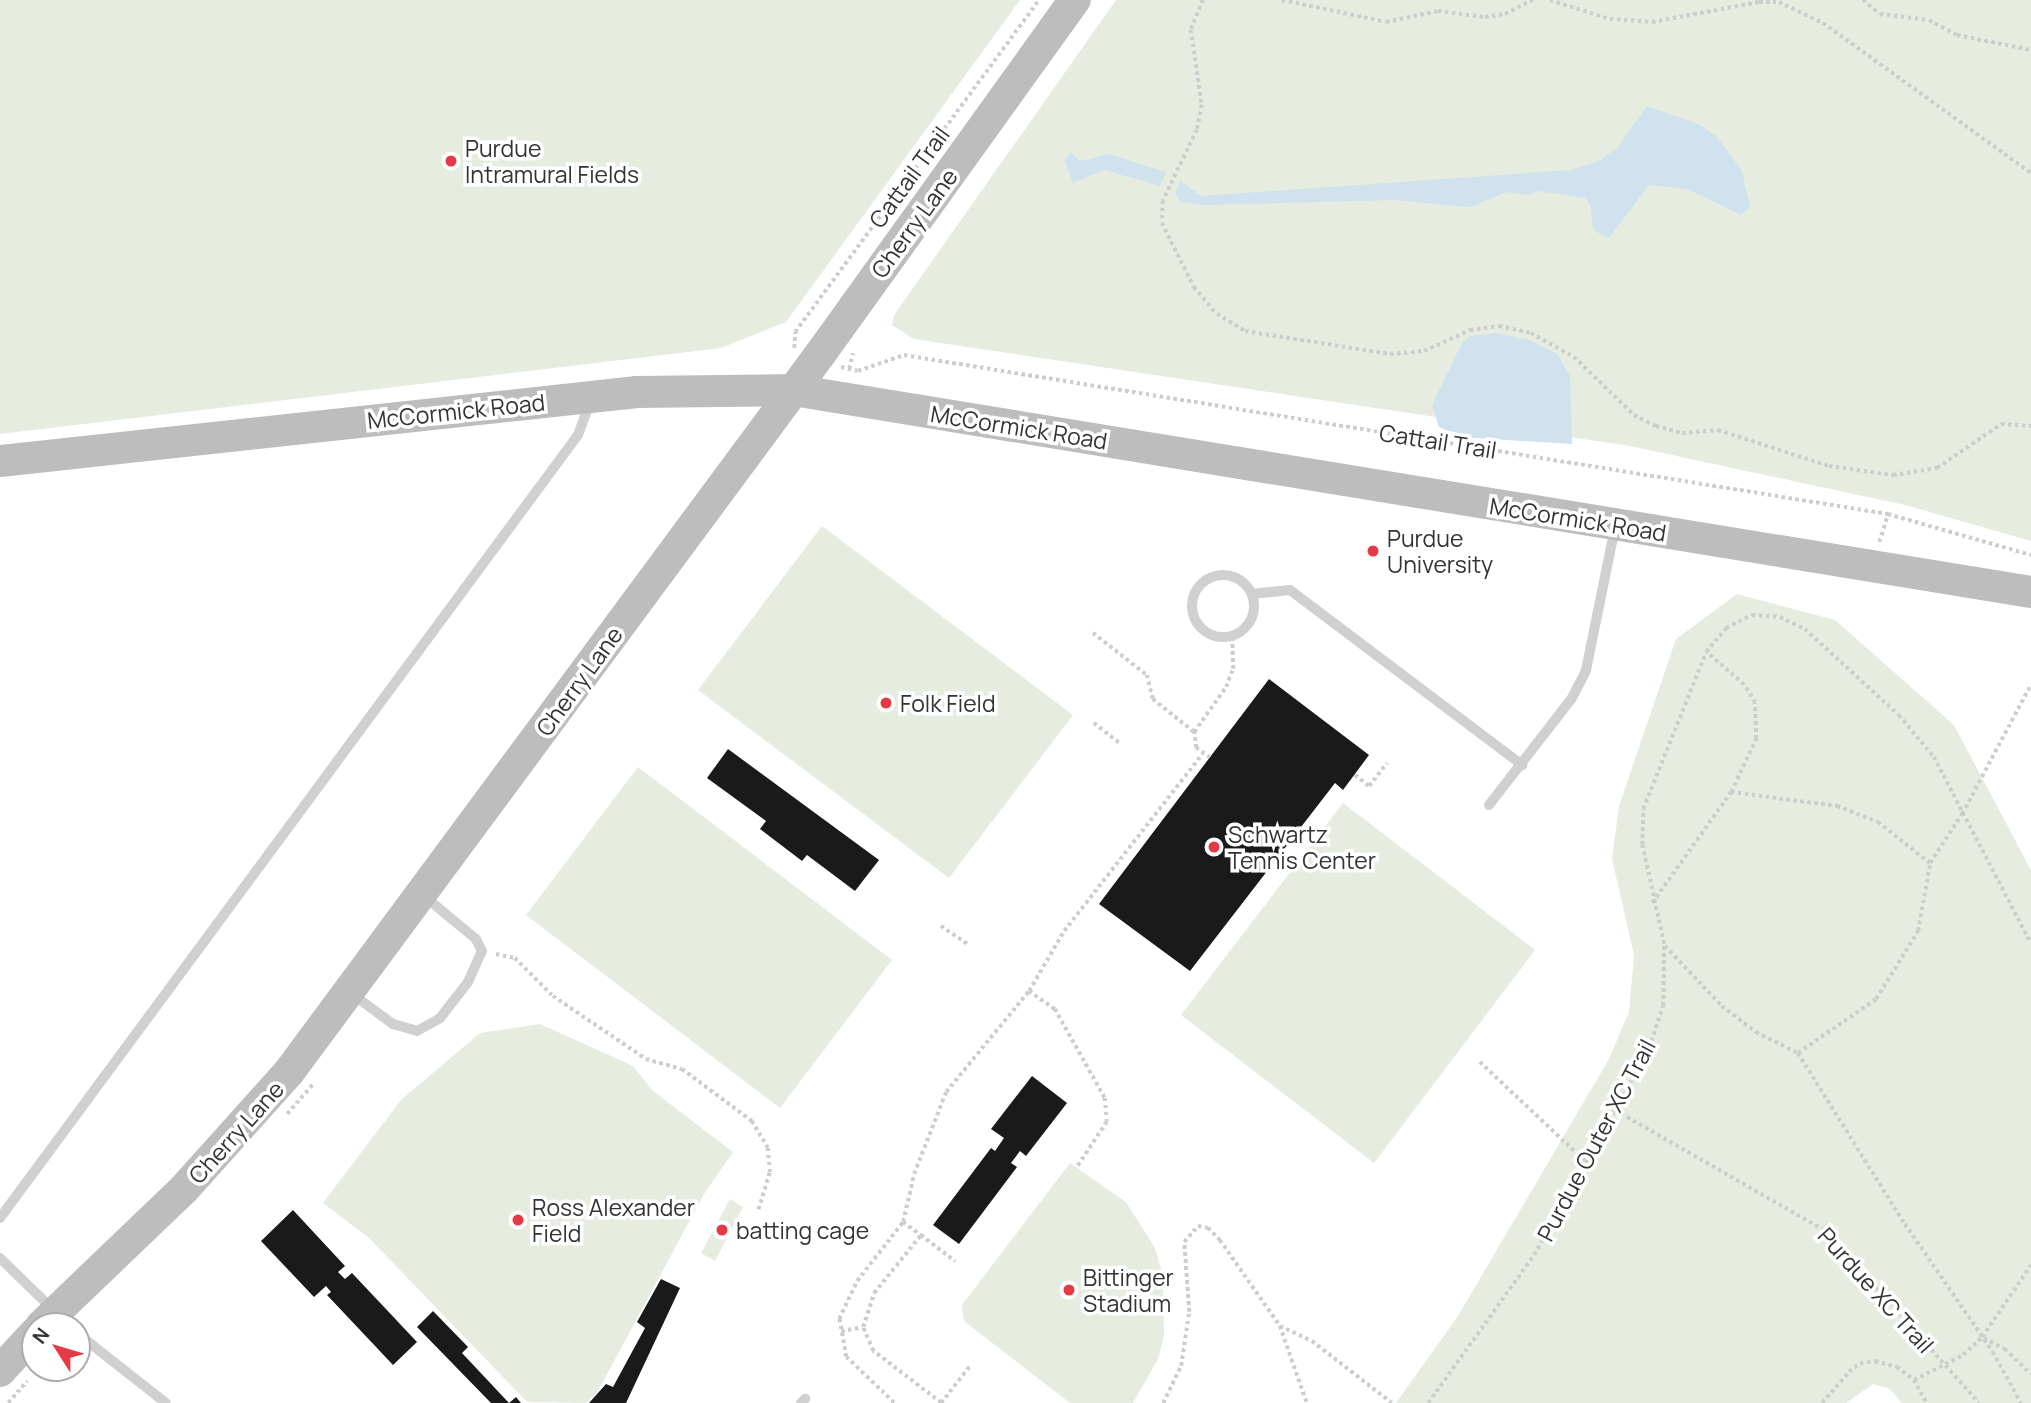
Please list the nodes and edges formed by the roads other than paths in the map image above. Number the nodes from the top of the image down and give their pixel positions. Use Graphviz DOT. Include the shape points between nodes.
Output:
graph roads {
  1 [pos="1075,0"];
  2 [pos="793,390"];
  3 [pos="592,396"];
  4 [pos="0,461"];
  5 [pos="1616,526"];
  6 [pos="2031,592"];
  7 [pos="1252,594"];
  8 [pos="1522,765"];
  9 [pos="1489,805"];
  10 [pos="422,895"];
  11 [pos="350,993"];
  12 [pos="0,1218"];
  13 [pos="0,1258"];
  14 [pos="41,1312"];
  15 [pos="62,1312"];
  16 [pos="91,1344"];
  17 [pos="21,1351"];
  18 [pos="0,1371"];
  19 [pos="166,1403"];
  1 -- 2 [label="street, Cherry Lane"];
  2 -- 3 [label="street, McCormick Road" via="720,388"];
  2 -- 5 [label="street, McCormick Road"];
  2 -- 10 [label="street, Cherry Lane"];
  3 -- 4 [label="street, McCormick Road"];
  3 -- 12 [label="lane" via="578,435"];
  5 -- 6 [label="street, McCormick Road"];
  5 -- 8 [label="lane" via="1586,670"];
  7 -- 7 [label="lane" via="1239,579 1209,578 1195,593 1197,623 1212,635 1232,636 1253,615"];
  7 -- 8 [label="lane" via="1290,590"];
  8 -- 9 [label="lane"];
  10 -- 11 [label="street, Cherry Lane"];
  10 -- 11 [label="lane" via="469,931 482,951 468,982 428,1028 403,1029"];
  11 -- 15 [label="street, Cherry Lane" via="289,1072 201,1172"];
  13 -- 14 [label="lane"];
  16 -- 19 [label="lane"];
  17 -- 18 [label="street, Cherry Lane"];
}
